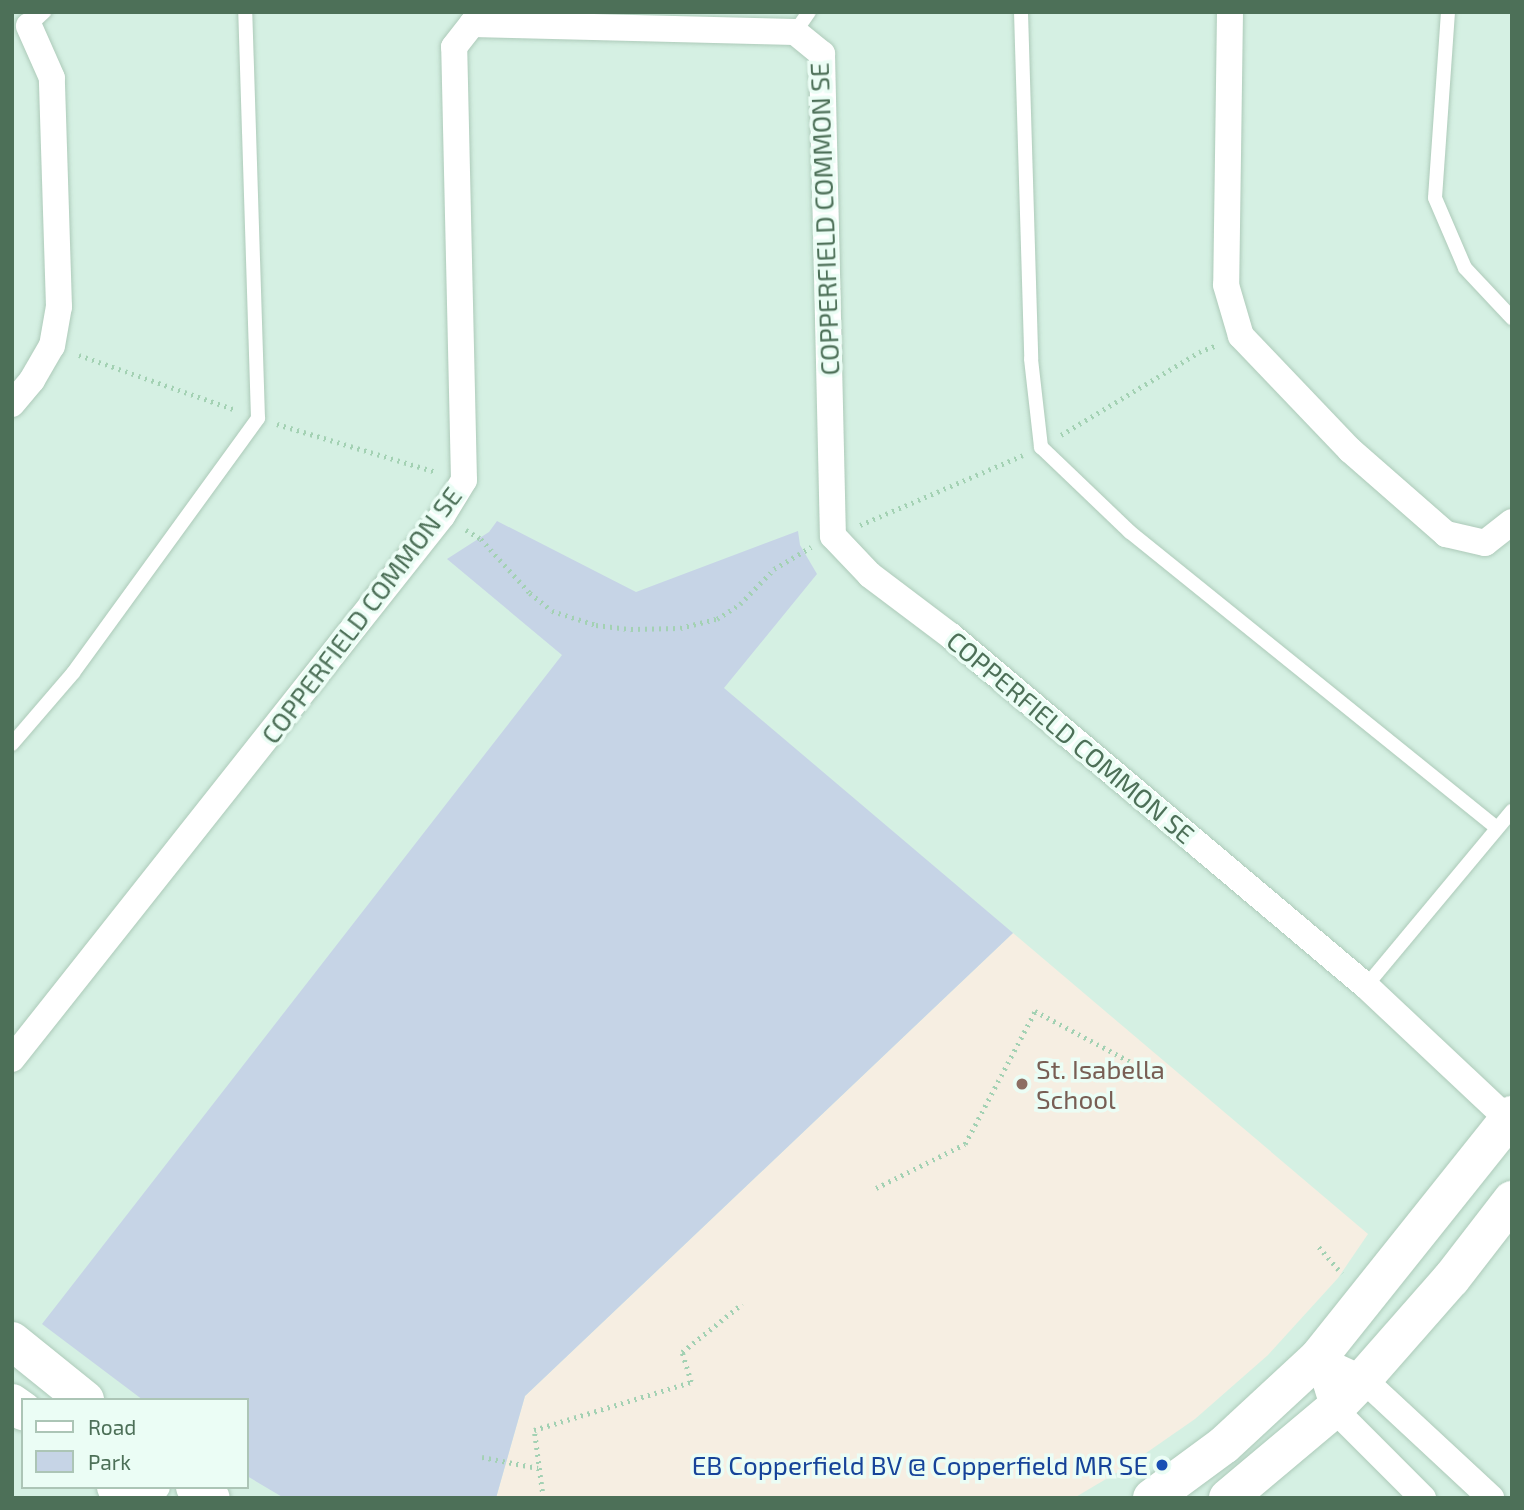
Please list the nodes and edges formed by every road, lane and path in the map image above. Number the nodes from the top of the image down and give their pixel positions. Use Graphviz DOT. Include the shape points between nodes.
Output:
graph roads {
  1 [pos="245,12"];
  2 [pos="1021,12"];
  3 [pos="1230,12"];
  4 [pos="1448,12"];
  5 [pos="36,19"];
  6 [pos="802,22"];
  7 [pos="1512,318"];
  8 [pos="12,404"];
  9 [pos="1512,522"];
  10 [pos="12,744"];
  11 [pos="1512,811"];
  12 [pos="1497,828"];
  13 [pos="1366,986"];
  14 [pos="12,1059"];
  15 [pos="1161,1078"];
  16 [pos="1510,1119"];
  17 [pos="876,1188"];
  18 [pos="1512,1200"];
  19 [pos="1319,1247"];
  20 [pos="1345,1276"];
  21 [pos="741,1304"];
  22 [pos="12,1342"];
  23 [pos="1318,1358"];
  24 [pos="1363,1379"];
  25 [pos="82,1398"];
  26 [pos="1334,1409"];
  27 [pos="482,1457"];
  28 [pos="538,1468"];
  29 [pos="543,1498"];
  30 [pos="1152,1498"];
  31 [pos="1228,1498"];
  32 [pos="1423,1498"];
  33 [pos="1491,1498"];
  1 -- 10 [label="lane" via="258,418 73,673"];
  2 -- 12 [label="lane" via="1031,359 1041,447 1130,532"];
  3 -- 9 [label="street" via="1226,285 1241,336 1350,450 1446,534 1485,543"];
  4 -- 7 [label="lane" via="1435,198 1465,268"];
  5 -- 8 [label="street" via="52,78 59,307 52,346"];
  6 -- 13 [label="street, COPPERFIELD COMMON SE" via="822,54 833,536 870,575 951,636"];
  6 -- 14 [label="street, COPPERFIELD COMMON SE" via="472,24 454,47 464,480 442,516"];
  11 -- 12 [label="lane"];
  12 -- 13 [label="lane"];
  13 -- 16 [label="street, COPPERFIELD COMMON SE"];
  15 -- 17 [label="path" via="1035,1011 965,1144"];
  16 -- 23 [label="street"];
  18 -- 24 [label="street" via="1451,1279"];
  19 -- 20 [label="path"];
  21 -- 28 [label="path" via="682,1352 691,1382 534,1430"];
  22 -- 25 [label="street"];
  23 -- 24 [label="street"];
  23 -- 26 [label="street"];
  23 -- 30 [label="street" via="1224,1446"];
  24 -- 26 [label="street"];
  24 -- 33 [label="street"];
  26 -- 31 [label="street"];
  26 -- 32 [label="street"];
  27 -- 28 [label="path"];
  28 -- 29 [label="path"];
}
